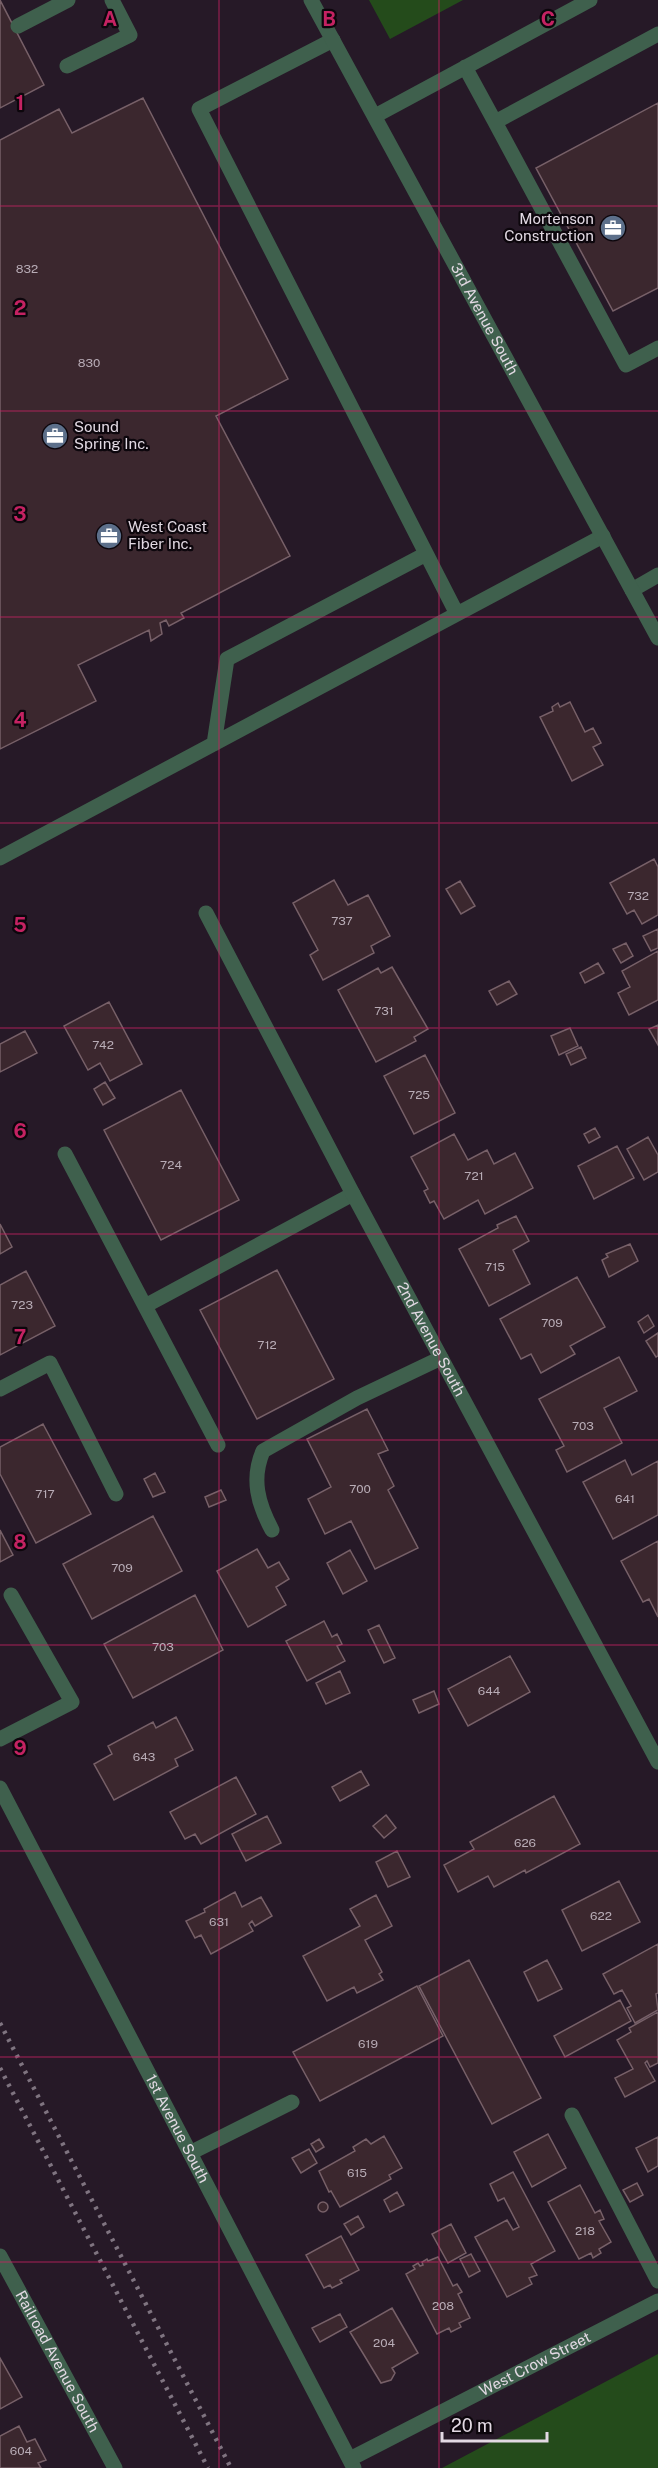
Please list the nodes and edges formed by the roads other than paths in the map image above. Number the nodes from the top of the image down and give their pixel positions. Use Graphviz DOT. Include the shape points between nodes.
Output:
graph roads {
  1 [pos="68,0"];
  2 [pos="112,0"];
  3 [pos="311,0"];
  4 [pos="590,0"];
  5 [pos="18,26"];
  6 [pos="658,34"];
  7 [pos="333,39"];
  8 [pos="67,66"];
  9 [pos="465,67"];
  10 [pos="375,116"];
  11 [pos="495,122"];
  12 [pos="658,348"];
  13 [pos="603,536"];
  14 [pos="426,554"];
  15 [pos="658,575"];
  16 [pos="632,590"];
  17 [pos="457,614"];
  18 [pos="658,638"];
  19 [pos="214,744"];
  20 [pos="0,858"];
  21 [pos="206,913"];
  22 [pos="65,1154"];
  23 [pos="353,1194"];
  24 [pos="145,1306"];
  25 [pos="441,1358"];
  26 [pos="0,1389"];
  27 [pos="218,1445"];
  28 [pos="116,1494"];
  29 [pos="272,1530"];
  30 [pos="11,1595"];
  31 [pos="0,1739"];
  32 [pos="658,1762"];
  33 [pos="0,1788"];
  34 [pos="292,2102"];
  35 [pos="572,2115"];
  36 [pos="190,2153"];
  37 [pos="0,2256"];
  38 [pos="658,2282"];
  39 [pos="658,2301"];
  40 [pos="352,2463"];
  41 [pos="115,2468"];
  1 -- 5 [label="street"];
  2 -- 8 [label="street" via="130,34"];
  3 -- 7 [label="street, 3rd Avenue South"];
  4 -- 9 [label="street"];
  6 -- 11 [label="street"];
  7 -- 10 [label="street, 3rd Avenue South"];
  7 -- 14 [label="street" via="199,109"];
  9 -- 10 [label="street"];
  9 -- 11 [label="street"];
  10 -- 13 [label="street, 3rd Avenue South"];
  11 -- 12 [label="street" via="626,365"];
  13 -- 16 [label="street, 3rd Avenue South"];
  13 -- 17 [label="street"];
  14 -- 17 [label="street"];
  14 -- 19 [label="street" via="227,659"];
  15 -- 16 [label="street"];
  16 -- 18 [label="street, 3rd Avenue South"];
  17 -- 19 [label="street"];
  19 -- 20 [label="street"];
  21 -- 23 [label="street, 2nd Avenue South"];
  22 -- 24 [label="street"];
  23 -- 24 [label="street"];
  23 -- 25 [label="street, 2nd Avenue South"];
  24 -- 27 [label="street"];
  25 -- 29 [label="street" via="357,1398 263,1451 255,1481"];
  25 -- 32 [label="street, 2nd Avenue South"];
  26 -- 28 [label="street" via="50,1363"];
  30 -- 31 [label="street" via="72,1702"];
  33 -- 36 [label="street, 1st Avenue South"];
  34 -- 36 [label="street"];
  35 -- 38 [label="street"];
  36 -- 40 [label="street, 1st Avenue South"];
  37 -- 41 [label="street, Railroad Avenue South"];
  39 -- 40 [label="street, West Crow Street"];
}
